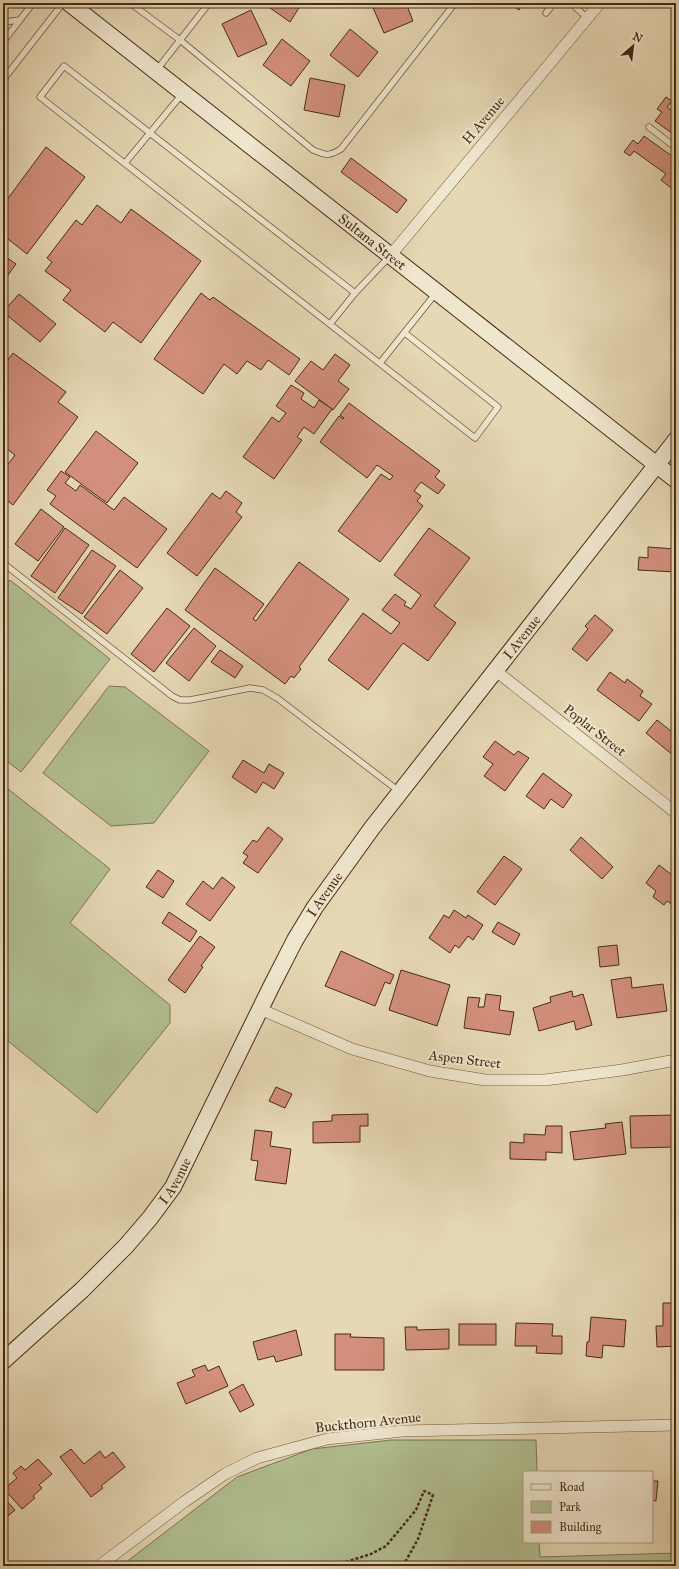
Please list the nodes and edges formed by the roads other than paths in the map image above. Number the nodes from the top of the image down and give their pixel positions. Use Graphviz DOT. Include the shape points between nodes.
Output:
graph roads {
  1 [pos="33,3"];
  2 [pos="64,3"];
  3 [pos="69,3"];
  4 [pos="130,3"];
  5 [pos="209,3"];
  6 [pos="455,3"];
  7 [pos="554,3"];
  8 [pos="571,3"];
  9 [pos="600,3"];
  10 [pos="546,13"];
  11 [pos="587,18"];
  12 [pos="20,20"];
  13 [pos="3,22"];
  14 [pos="180,40"];
  15 [pos="3,42"];
  16 [pos="156,71"];
  17 [pos="3,80"];
  18 [pos="183,92"];
  19 [pos="649,127"];
  20 [pos="150,133"];
  21 [pos="676,148"];
  22 [pos="125,163"];
  23 [pos="390,256"];
  24 [pos="355,293"];
  25 [pos="436,293"];
  26 [pos="330,324"];
  27 [pos="405,333"];
  28 [pos="380,363"];
  29 [pos="676,440"];
  30 [pos="657,465"];
  31 [pos="676,480"];
  32 [pos="3,563"];
  33 [pos="496,671"];
  34 [pos="400,792"];
  35 [pos="676,813"];
  36 [pos="260,1009"];
  37 [pos="676,1060"];
  38 [pos="3,1361"];
  39 [pos="676,1425"];
  40 [pos="99,1566"];
  1 -- 12 [label="lane"];
  2 -- 17 [label="lane"];
  3 -- 16 [label="main road, Sultana Street"];
  4 -- 14 [label="lane"];
  5 -- 14 [label="lane"];
  6 -- 14 [label="lane" via="341,149 332,155 313,150"];
  7 -- 10 [label="lane"];
  8 -- 11 [label="lane"];
  9 -- 11 [label="street, H Avenue"];
  11 -- 23 [label="street, H Avenue"];
  12 -- 13 [label="lane"];
  12 -- 15 [label="lane"];
  14 -- 16 [label="lane"];
  16 -- 18 [label="main road, Sultana Street"];
  18 -- 20 [label="lane"];
  18 -- 23 [label="main road, Sultana Street"];
  19 -- 21 [label="lane"];
  20 -- 22 [label="lane"];
  20 -- 22 [label="lane" via="64,66 40,97"];
  20 -- 24 [label="lane"];
  22 -- 26 [label="lane"];
  23 -- 24 [label="lane"];
  23 -- 25 [label="main road, Sultana Street"];
  24 -- 26 [label="lane"];
  25 -- 27 [label="lane"];
  25 -- 30 [label="main road, Sultana Street"];
  26 -- 28 [label="lane"];
  27 -- 28 [label="lane"];
  27 -- 28 [label="lane" via="498,407 475,438"];
  29 -- 30 [label="main road, I Avenue"];
  30 -- 31 [label="main road, Sultana Street"];
  30 -- 33 [label="main road, I Avenue"];
  32 -- 34 [label="lane" via="172,696 180,700 190,700 250,688 263,690"];
  33 -- 34 [label="main road, I Avenue"];
  33 -- 35 [label="street, Poplar Street"];
  34 -- 36 [label="main road, I Avenue" via="315,907"];
  36 -- 37 [label="street, Aspen Street" via="352,1049 430,1071 485,1080 545,1080"];
  36 -- 38 [label="main road, I Avenue" via="173,1187 126,1246 82,1290"];
  39 -- 40 [label="street, Buckthorn Avenue" via="403,1431 327,1439 257,1458 225,1474"];
}
